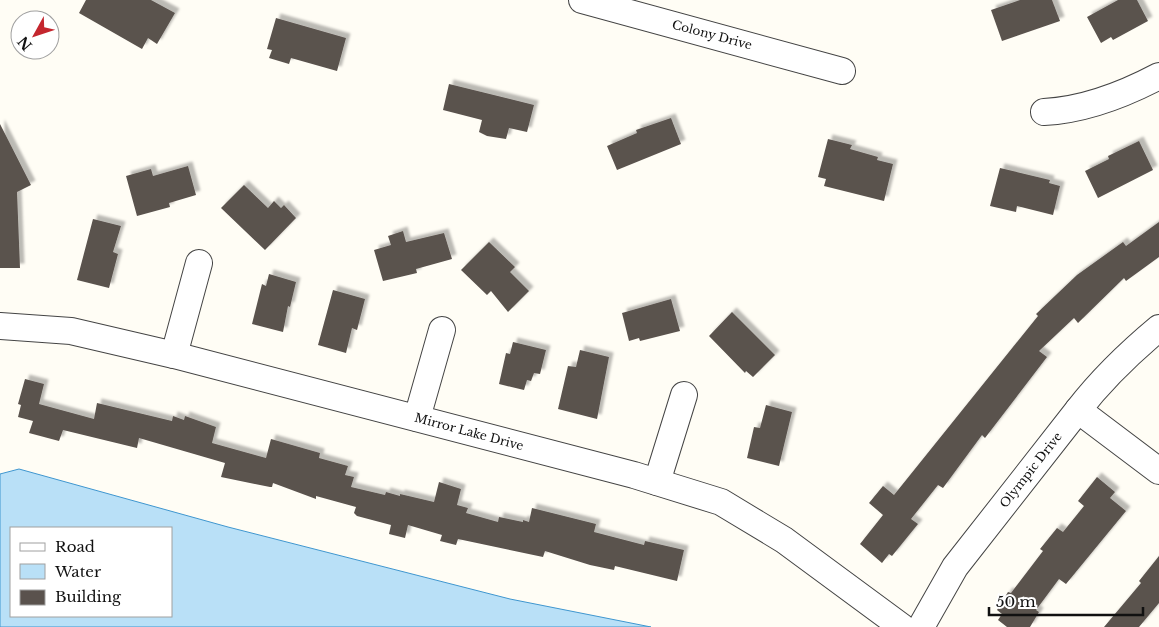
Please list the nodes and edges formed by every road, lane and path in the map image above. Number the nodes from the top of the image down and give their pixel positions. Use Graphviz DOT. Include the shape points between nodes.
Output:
graph roads {
  1 [pos="582,0"];
  2 [pos="842,71"];
  3 [pos="1159,76"];
  4 [pos="1044,112"];
  5 [pos="199,263"];
  6 [pos="0,326"];
  7 [pos="1159,328"];
  8 [pos="442,330"];
  9 [pos="174,355"];
  10 [pos="684,395"];
  11 [pos="1078,410"];
  12 [pos="417,418"];
  13 [pos="1159,471"];
  14 [pos="657,482"];
  15 [pos="902,627"];
  16 [pos="921,627"];
  1 -- 2 [label="street, Colony Drive"];
  3 -- 4 [label="street" via="1104,100 1068,111"];
  5 -- 9 [label="street"];
  6 -- 9 [label="street, Mirror Lake Drive" via="71,331"];
  7 -- 11 [label="street, Olympic Drive" via="1130,352"];
  8 -- 12 [label="street"];
  9 -- 12 [label="street, Mirror Lake Drive"];
  10 -- 14 [label="street"];
  11 -- 13 [label="street"];
  11 -- 16 [label="street, Olympic Drive" via="955,567"];
  12 -- 14 [label="street, Mirror Lake Drive"];
  14 -- 15 [label="street, Mirror Lake Drive" via="721,502 784,540"];
}
